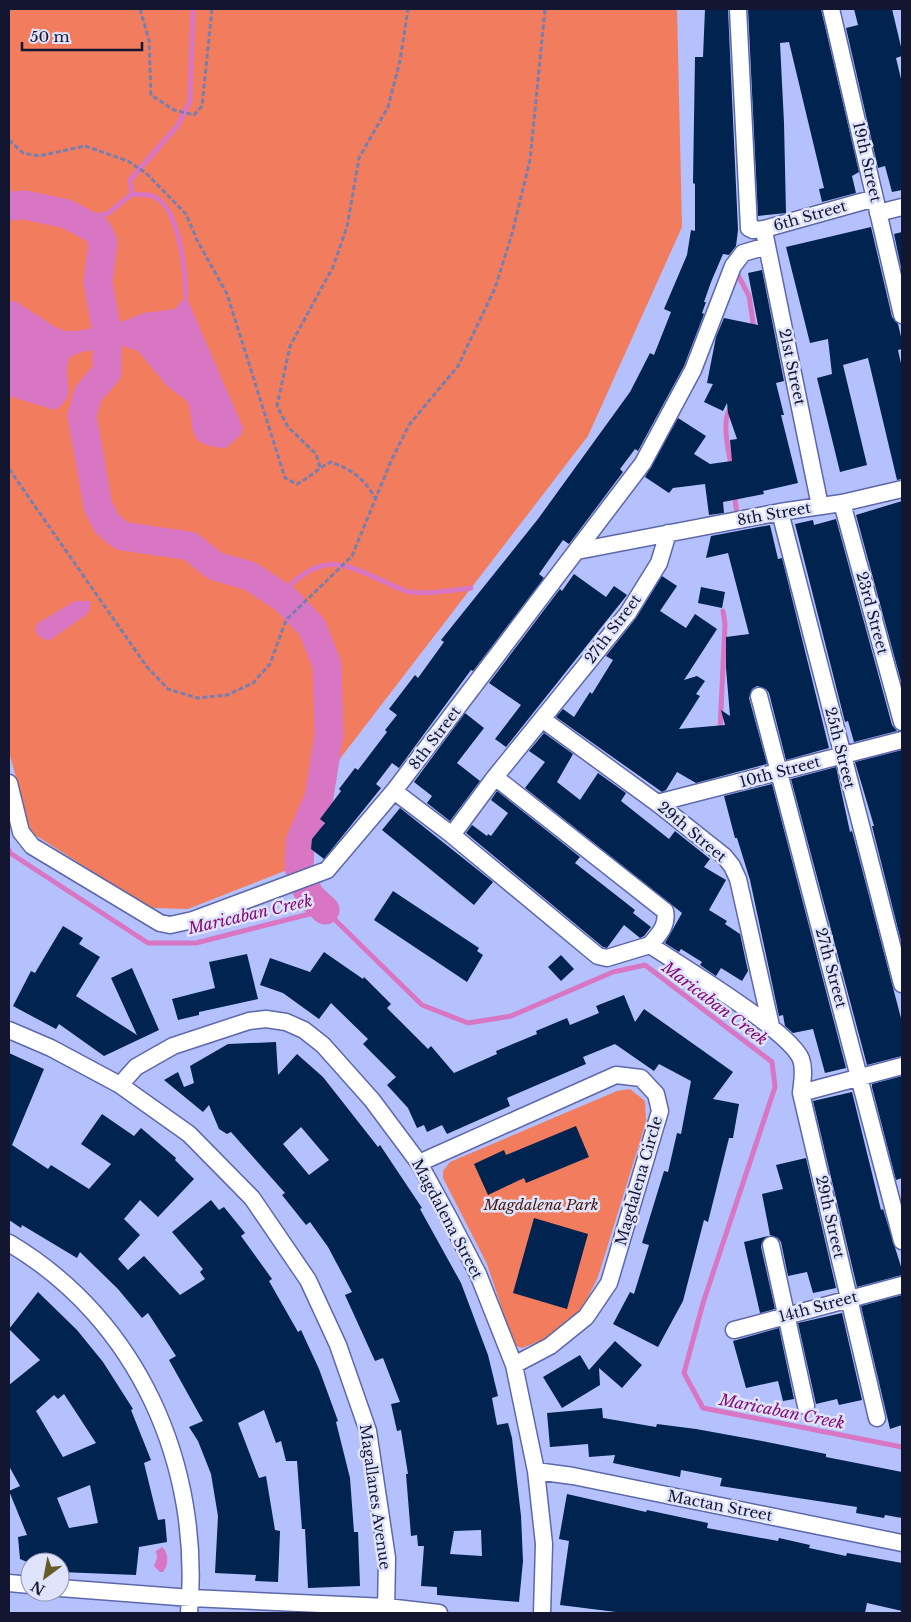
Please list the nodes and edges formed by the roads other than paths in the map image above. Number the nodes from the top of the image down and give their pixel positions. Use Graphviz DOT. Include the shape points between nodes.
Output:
graph roads {
  1 [pos="738,9"];
  2 [pos="831,9"];
  3 [pos="876,205"];
  4 [pos="902,206"];
  5 [pos="764,229"];
  6 [pos="767,246"];
  7 [pos="902,316"];
  8 [pos="902,489"];
  9 [pos="842,503"];
  10 [pos="820,506"];
  11 [pos="780,512"];
  12 [pos="668,533"];
  13 [pos="577,551"];
  14 [pos="759,696"];
  15 [pos="542,720"];
  16 [pos="902,722"];
  17 [pos="902,740"];
  18 [pos="842,756"];
  19 [pos="780,772"];
  20 [pos="495,778"];
  21 [pos="9,783"];
  22 [pos="394,791"];
  23 [pos="657,803"];
  24 [pos="452,835"];
  25 [pos="650,945"];
  26 [pos="902,984"];
  27 [pos="771,1026"];
  28 [pos="9,1030"];
  29 [pos="902,1066"];
  30 [pos="860,1077"];
  31 [pos="120,1085"];
  32 [pos="801,1093"];
  33 [pos="419,1164"];
  34 [pos="902,1241"];
  35 [pos="9,1243"];
  36 [pos="770,1245"];
  37 [pos="902,1285"];
  38 [pos="848,1300"];
  39 [pos="787,1316"];
  40 [pos="734,1330"];
  41 [pos="514,1365"];
  42 [pos="806,1406"];
  43 [pos="877,1418"];
  44 [pos="536,1471"];
  45 [pos="902,1543"];
  46 [pos="70,1589"];
  47 [pos="190,1606"];
  48 [pos="387,1610"];
  49 [pos="439,1613"];
  50 [pos="542,1613"];
  1 -- 5 [label="street, 6th Street" via="748,224 753,230"];
  2 -- 3 [label="street, 19th Street"];
  3 -- 4 [label="street, 6th Street"];
  3 -- 5 [label="street, 6th Street"];
  3 -- 7 [label="street, 19th Street"];
  5 -- 6 [label="street, 21st Street"];
  6 -- 10 [label="street, 21st Street"];
  6 -- 13 [label="street" via="743,253 733,266 692,370 643,463"];
  8 -- 9 [label="street, 8th Street"];
  9 -- 10 [label="street, 8th Street"];
  9 -- 16 [label="street, 23rd Street"];
  10 -- 11 [label="street, 8th Street"];
  11 -- 12 [label="street, 8th Street"];
  11 -- 18 [label="street, 25th Street"];
  12 -- 13 [label="street, 8th Street"];
  12 -- 15 [label="street, 27th Street" via="659,563 628,613"];
  13 -- 22 [label="street, 8th Street"];
  14 -- 19 [label="street, 27th Street"];
  15 -- 20 [label="street, 27th Street"];
  15 -- 23 [label="street, 29th Street"];
  17 -- 18 [label="street, 10th Street"];
  18 -- 19 [label="street, 10th Street"];
  18 -- 26 [label="street, 25th Street"];
  19 -- 23 [label="street, 10th Street"];
  19 -- 30 [label="street, 27th Street"];
  20 -- 24 [label="street, 27th Street"];
  20 -- 25 [label="street" via="665,911 664,928"];
  21 -- 22 [label="street, 8th Street" via="22,832 32,846 160,923 170,925 192,920 321,872 334,864"];
  22 -- 24 [label="street"];
  23 -- 27 [label="street, 29th Street" via="724,856 732,866 738,879"];
  24 -- 25 [label="street" via="602,958"];
  25 -- 27 [label="street, 29th Street"];
  27 -- 32 [label="street, 29th Street" via="798,1053 803,1068"];
  28 -- 31 [label="street, Magallanes Avenue" via="52,1048"];
  29 -- 30 [label="street"];
  30 -- 32 [label="street"];
  30 -- 34 [label="street, 27th Street"];
  31 -- 33 [label="street, Magdalena Street" via="136,1067 173,1046 249,1021 286,1022 304,1030 323,1045 372,1100"];
  31 -- 48 [label="street, Magallanes Avenue" via="189,1134 252,1198 308,1280 338,1345 368,1431 387,1558"];
  32 -- 38 [label="street, 29th Street"];
  33 -- 41 [label="street, Magdalena Street" via="478,1274"];
  33 -- 41 [label="street, Magdalena Circle" via="616,1075 642,1078 656,1094 660,1112 609,1283 586,1317 550,1346"];
  35 -- 47 [label="street" via="48,1270 82,1300 108,1330 142,1380 159,1415 180,1474 189,1523"];
  36 -- 39 [label="street"];
  37 -- 38 [label="street, 14th Street"];
  38 -- 39 [label="street, 14th Street"];
  38 -- 43 [label="street, 29th Street"];
  39 -- 40 [label="street, 14th Street"];
  39 -- 42 [label="street"];
  41 -- 44 [label="street, Magdalena Street"];
  44 -- 45 [label="street, Mactan Street"];
  44 -- 50 [label="street, Magdalena Street" via="544,1544"];
  46 -- 47 [label="street"];
  47 -- 48 [label="street"];
  48 -- 49 [label="street"];
}
